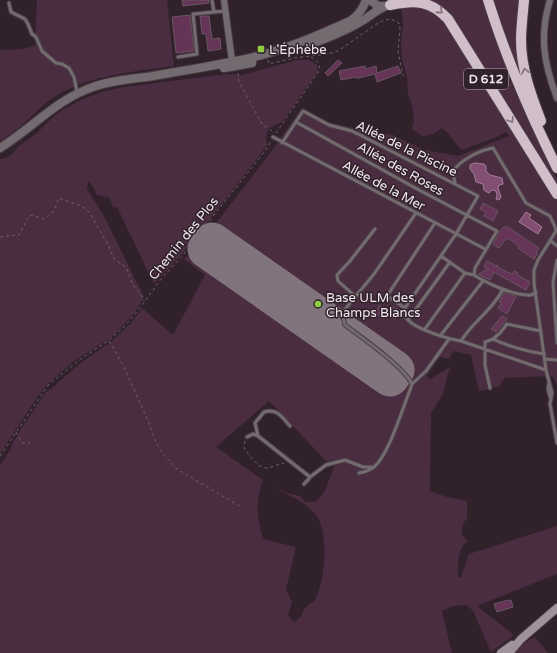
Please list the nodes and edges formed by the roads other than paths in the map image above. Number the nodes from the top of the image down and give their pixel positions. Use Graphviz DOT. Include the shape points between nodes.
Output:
graph roads {
  1 [pos="212,0"];
  2 [pos="224,0"];
  3 [pos="366,0"];
  4 [pos="370,0"];
  5 [pos="488,0"];
  6 [pos="524,0"];
  7 [pos="550,0"];
  8 [pos="9,3"];
  9 [pos="390,4"];
  10 [pos="226,11"];
  11 [pos="214,12"];
  12 [pos="178,57"];
  13 [pos="235,64"];
  14 [pos="154,76"];
  15 [pos="77,94"];
  16 [pos="557,98"];
  17 [pos="296,122"];
  18 [pos="273,137"];
  19 [pos="282,143"];
  20 [pos="0,148"];
  21 [pos="557,160"];
  22 [pos="557,168"];
  23 [pos="455,183"];
  24 [pos="557,194"];
  25 [pos="416,213"];
  26 [pos="467,215"];
  27 [pos="435,223"];
  28 [pos="375,229"];
  29 [pos="456,234"];
  30 [pos="550,240"];
  31 [pos="557,246"];
  32 [pos="486,249"];
  33 [pos="441,256"];
  34 [pos="557,260"];
  35 [pos="450,262"];
  36 [pos="465,273"];
  37 [pos="474,275"];
  38 [pos="483,281"];
  39 [pos="503,289"];
  40 [pos="536,292"];
  41 [pos="355,296"];
  42 [pos="405,308"];
  43 [pos="408,320"];
  44 [pos="425,329"];
  45 [pos="542,331"];
  46 [pos="440,336"];
  47 [pos="449,339"];
  48 [pos="493,339"];
  49 [pos="460,341"];
  50 [pos="557,343"];
  51 [pos="485,350"];
  52 [pos="544,354"];
  53 [pos="545,359"];
  54 [pos="557,360"];
  55 [pos="546,370"];
  56 [pos="412,384"];
  57 [pos="490,388"];
  58 [pos="290,426"];
  59 [pos="247,436"];
  60 [pos="258,436"];
  61 [pos="557,444"];
  62 [pos="374,467"];
  63 [pos="359,473"];
  64 [pos="310,476"];
  65 [pos="304,484"];
  66 [pos="557,608"];
  67 [pos="521,639"];
  68 [pos="501,653"];
  69 [pos="509,653"];
  1 -- 11 [label="lane"];
  2 -- 10 [label="street"];
  3 -- 13 [label="street" via="361,11 350,21 310,39"];
  4 -- 9 [label="street" via="378,6"];
  5 -- 22 [label="highway, D 612" via="523,95"];
  21 -- 6 [label="highway, D 612, one-way" via="532,95 523,60 521,34"];
  7 -- 16 [label="street" via="543,43 547,71"];
  8 -- 15 [label="lane" via="11,12 25,19 42,51 72,72"];
  9 -- 13 [label="street" via="339,33 267,58"];
  9 -- 24 [label="highway, D 612, one-way" via="410,1 426,3 448,19"];
  10 -- 11 [label="lane"];
  10 -- 13 [label="street"];
  11 -- 12 [label="lane" via="193,14 197,54"];
  13 -- 14 [label="street"];
  13 -- 14 [label="street"];
  14 -- 15 [label="street" via="106,83"];
  15 -- 20 [label="street" via="54,107"];
  17 -- 19 [label="lane"];
  17 -- 23 [label="lane, Allée de la Piscine" via="303,111 329,125 364,136"];
  17 -- 26 [label="lane, Allée des Roses"];
  18 -- 19 [label="lane, Allée de la Mer"];
  19 -- 25 [label="lane, Allée de la Mer"];
  23 -- 26 [label="lane, Allée de la Piscine" via="478,196"];
  23 -- 30 [label="lane" via="453,172 459,163 493,148 526,203 550,216 556,231"];
  25 -- 27 [label="lane, Allée de la Mer"];
  25 -- 41 [label="lane" via="374,274"];
  26 -- 29 [label="lane"];
  26 -- 32 [label="lane, Allée des Roses" via="497,231"];
  27 -- 29 [label="lane, Allée de la Mer"];
  27 -- 42 [label="lane" via="387,296"];
  28 -- 41 [label="lane" via="338,275 338,281"];
  29 -- 32 [label="lane, Allée de la Mer"];
  29 -- 33 [label="lane"];
  30 -- 31 [label="lane"];
  30 -- 40 [label="lane" via="534,270"];
  32 -- 37 [label="lane" via="475,268"];
  33 -- 35 [label="lane"];
  33 -- 42 [label="lane"];
  34 -- 50 [label="lane" via="553,282"];
  35 -- 36 [label="lane"];
  35 -- 43 [label="lane"];
  36 -- 37 [label="lane"];
  36 -- 44 [label="lane"];
  37 -- 38 [label="lane"];
  38 -- 39 [label="lane"];
  38 -- 46 [label="lane"];
  39 -- 40 [label="lane" via="527,296"];
  39 -- 49 [label="lane"];
  40 -- 45 [label="lane"];
  41 -- 56 [label="lane" via="342,313 345,325 398,367"];
  42 -- 43 [label="lane" via="404,314"];
  43 -- 44 [label="lane"];
  44 -- 46 [label="lane"];
  45 -- 48 [label="lane" via="507,324"];
  45 -- 52 [label="lane"];
  46 -- 47 [label="lane"];
  47 -- 49 [label="lane"];
  47 -- 56 [label="lane" via="426,371"];
  48 -- 51 [label="lane" via="485,342"];
  48 -- 52 [label="lane" via="504,345"];
  49 -- 51 [label="lane"];
  51 -- 55 [label="lane"];
  51 -- 57 [label="lane"];
  52 -- 53 [label="lane"];
  53 -- 54 [label="lane"];
  53 -- 55 [label="lane"];
  55 -- 61 [label="lane"];
  56 -- 62 [label="lane" via="387,449"];
  58 -- 60 [label="lane" via="275,411 270,410 264,412 255,423"];
  59 -- 60 [label="lane"];
  60 -- 64 [label="lane"];
  62 -- 63 [label="lane"];
  62 -- 64 [label="lane" via="363,467 345,460 326,465"];
  64 -- 65 [label="lane"];
  66 -- 67 [label="main road"];
  67 -- 68 [label="main road"];
  67 -- 69 [label="main road"];
}
